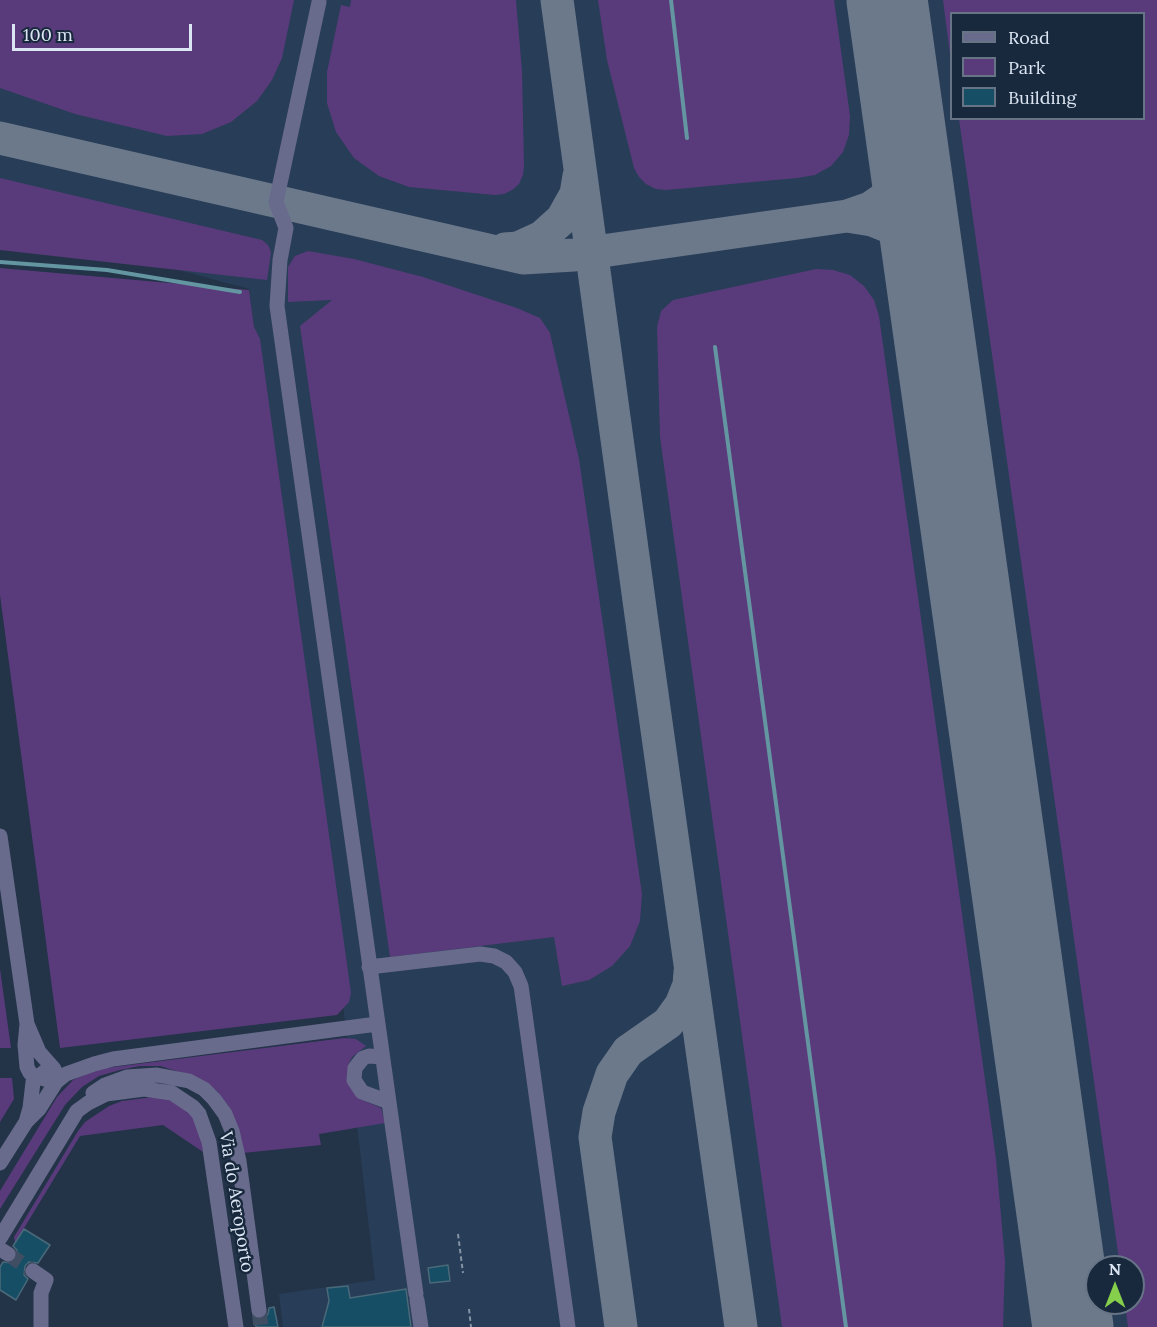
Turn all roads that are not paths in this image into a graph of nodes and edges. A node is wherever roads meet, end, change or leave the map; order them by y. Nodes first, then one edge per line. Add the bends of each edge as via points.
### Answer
1 (319, 2) dead end
2 (0, 836) edge
3 (369, 967) junction
4 (27, 1024) junction
5 (378, 1024) junction
6 (382, 1057) junction
7 (55, 1076) junction
8 (37, 1077) junction
9 (389, 1102) junction
10 (77, 1111) junction
11 (26, 1122) junction
12 (0, 1163) edge
13 (0, 1238) edge
14 (33, 1271) tunnel mouth
15 (258, 1310) tunnel mouth
16 (41, 1327) edge
17 (236, 1327) edge
18 (421, 1327) edge
19 (568, 1327) edge

1 - 3 street via 276,202 286,228 277,306
2 - 4 street
3 - 5 street
3 - 19 street via 480,954 506,962 515,972 521,986
4 - 7 street
4 - 8 street via 27,1067
5 - 6 street
5 - 7 street via 113,1059
6 - 9 street
6 - 9 street via 369,1056 358,1062 354,1080 362,1092
7 - 8 street
7 - 11 street via 39,1109
8 - 11 street
9 - 18 street
10 - 13 street, Via do Aeroporto
10 - 15 street via 105,1085 142,1075 189,1081 214,1099 232,1131 239,1161
10 - 17 street, Via do Aeroporto via 106,1094 144,1089 172,1093 199,1114 209,1142
11 - 12 street
14 - 16 street via 46,1280 41,1293

